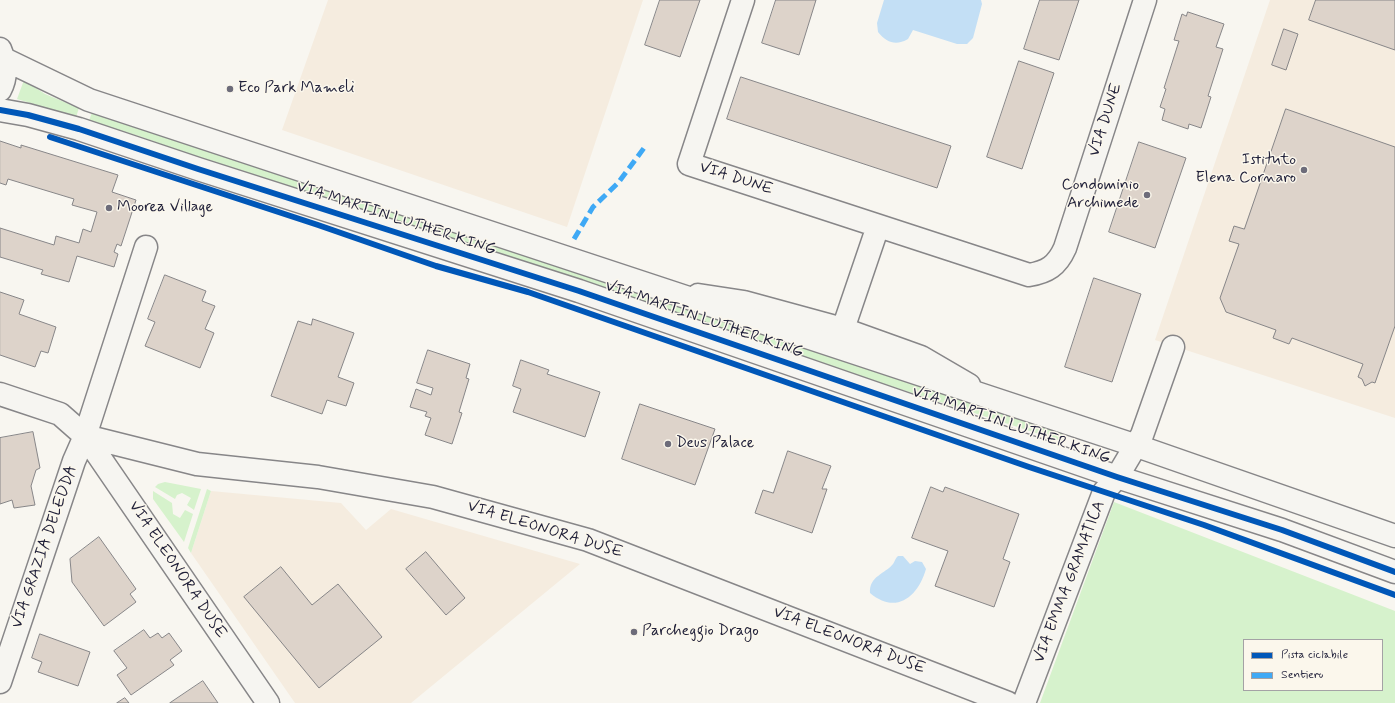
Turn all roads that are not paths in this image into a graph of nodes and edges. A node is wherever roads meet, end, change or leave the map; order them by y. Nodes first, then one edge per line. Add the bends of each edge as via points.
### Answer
1 (743, 0) edge
2 (1145, 0) edge
3 (2, 54) edge
4 (0, 90) edge
5 (0, 110) edge
6 (878, 226) junction
7 (146, 247) dead end
8 (671, 291) junction
9 (843, 329) junction
10 (1173, 347) dead end
11 (0, 394) edge
12 (988, 397) junction
13 (85, 436) junction
14 (1137, 446) junction
15 (1117, 477) junction
16 (1395, 536) edge
17 (1395, 572) edge
18 (0, 682) edge
19 (268, 703) edge
20 (1008, 703) edge
21 (1024, 703) edge

1 - 6 street, VIA DUNE via 689,164
2 - 6 street, VIA DUNE via 1065,248 1060,259 1051,268 1029,275 1015,272
3 - 4 street via 5,72
3 - 8 street, VIA MARTIN LUTHER KING via 88,100
5 - 15 street, VIA MARTIN LUTHER KING via 79,129 572,288
6 - 9 street
7 - 13 street, VIA GRAZIA DELEDDA
8 - 9 street via 744,302
8 - 12 street, VIA MARTIN LUTHER KING
9 - 12 street via 921,357
10 - 14 street, VIA EMMA GRAMATICA via 1146,428
11 - 13 street, VIA ELEONORA DUSE via 60,414
12 - 14 street, VIA MARTIN LUTHER KING
13 - 18 street, VIA GRAZIA DELEDDA via 74,461
13 - 19 street, VIA ELEONORA DUSE
13 - 20 street, VIA ELEONORA DUSE via 196,464 318,477 432,497 588,540
14 - 15 street, VIA EMMA GRAMATICA
14 - 16 street, VIA MARTIN LUTHER KING
15 - 17 street, VIA MARTIN LUTHER KING via 1282,530
15 - 21 street, VIA EMMA GRAMATICA via 1104,492

